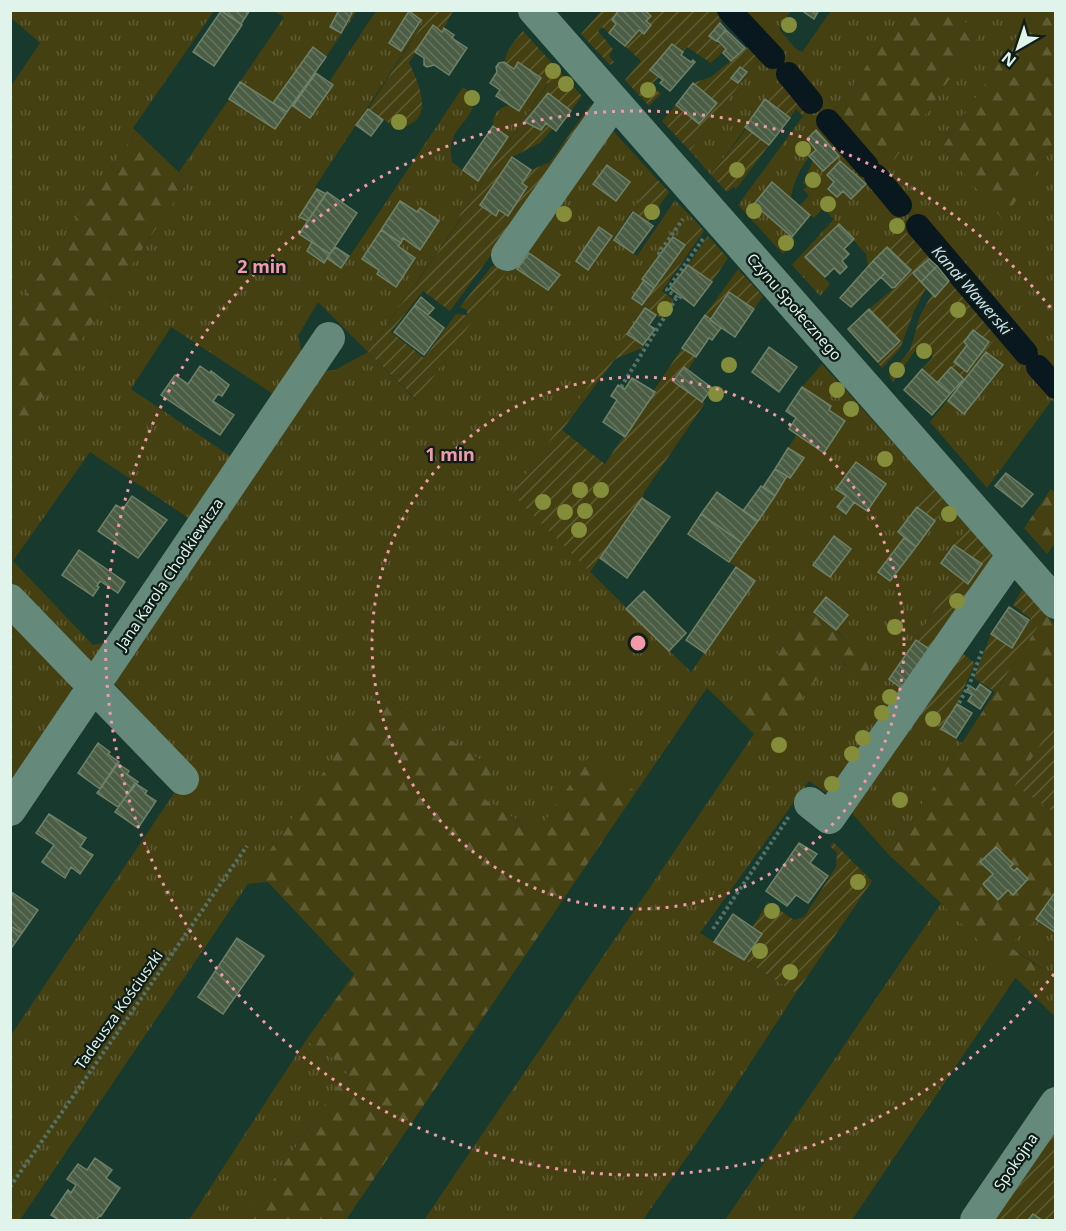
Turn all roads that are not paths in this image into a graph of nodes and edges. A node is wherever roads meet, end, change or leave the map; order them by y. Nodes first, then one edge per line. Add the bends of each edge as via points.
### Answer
1 (534, 10) edge
2 (614, 102) junction
3 (507, 255) dead end
4 (329, 338) dead end
5 (1012, 556) junction
6 (10, 600) edge
7 (1056, 603) edge
8 (95, 686) junction
9 (183, 779) dead end
10 (810, 803) road end
11 (10, 810) edge
12 (1056, 1103) edge
13 (976, 1221) edge

1 - 2 street, Czynu Społecznego
2 - 3 street
2 - 5 street, Czynu Społecznego
4 - 8 street, Jana Karola Chodkiewicza
5 - 7 street, Czynu Społecznego
5 - 10 street via 829,818
6 - 8 street
8 - 9 street
8 - 11 street, Jana Karola Chodkiewicza
12 - 13 street, Spokojna

